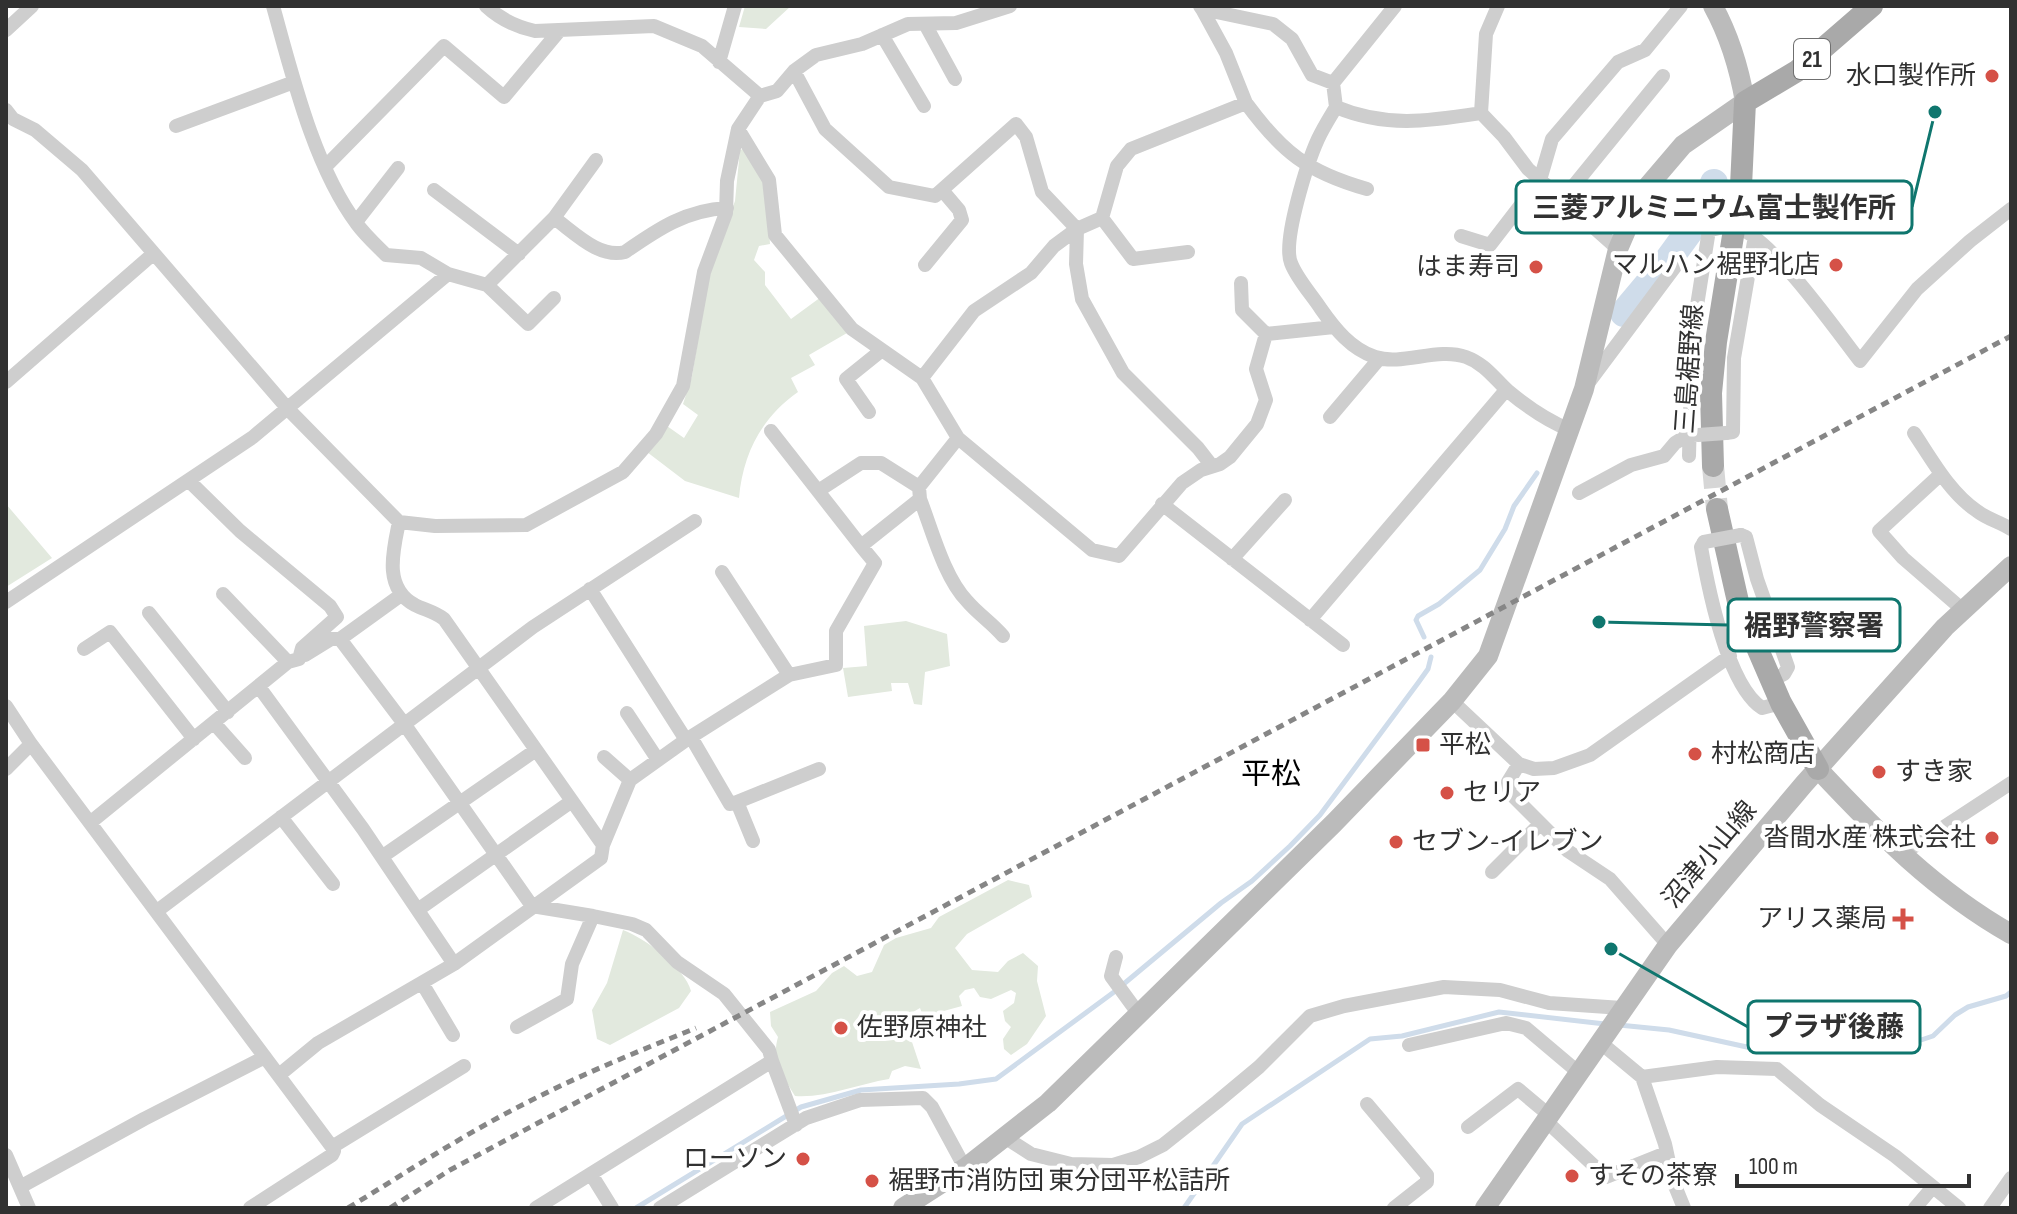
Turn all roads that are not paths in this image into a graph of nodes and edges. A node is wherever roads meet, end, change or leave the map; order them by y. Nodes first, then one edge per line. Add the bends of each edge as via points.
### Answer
1 (32, 6) edge
2 (273, 6) edge
3 (486, 6) edge
4 (735, 6) edge
5 (1010, 6) edge
6 (1395, 6) edge
7 (1498, 6) edge
8 (1681, 6) edge
9 (1713, 6) edge
10 (1872, 6) edge
11 (1201, 8) edge
12 (925, 24) junction
13 (6, 30) edge
14 (560, 30) junction
15 (882, 35) junction
16 (719, 62) junction
17 (794, 71) junction
18 (1663, 76) dead end
19 (955, 79) dead end
20 (294, 82) junction
21 (1333, 83) junction
22 (760, 96) junction
23 (1745, 102) junction
24 (1246, 103) junction
25 (924, 106) dead end
26 (1336, 107) junction
27 (6, 110) edge
28 (1481, 113) junction
29 (176, 126) dead end
30 (738, 129) junction
31 (596, 160) dead end
32 (1308, 166) junction
33 (325, 167) junction
34 (398, 168) dead end
35 (1540, 180) junction
36 (1367, 189) dead end
37 (434, 190) dead end
38 (942, 190) junction
39 (1562, 200) junction
40 (727, 208) junction
41 (2011, 209) edge
42 (554, 218) junction
43 (1102, 218) junction
44 (356, 222) junction
45 (1734, 227) junction
46 (1077, 229) junction
47 (1461, 236) dead end
48 (1755, 236) junction
49 (1618, 249) junction
50 (1188, 252) dead end
51 (153, 254) junction
52 (519, 254) junction
53 (1677, 264) dead end
54 (925, 265) dead end
55 (448, 274) junction
56 (1241, 283) dead end
57 (487, 285) junction
58 (554, 298) dead end
59 (1334, 327) junction
60 (1266, 334) junction
61 (882, 350) junction
62 (1379, 359) junction
63 (922, 378) junction
64 (6, 382) edge
65 (1584, 389) junction
66 (1506, 390) junction
67 (288, 409) junction
68 (869, 412) dead end
69 (1330, 417) dead end
70 (1570, 430) junction
71 (771, 431) dead end
72 (1914, 433) dead end
73 (1693, 435) junction
74 (958, 438) junction
75 (1689, 456) dead end
76 (1212, 466) junction
77 (1713, 466) tunnel mouth
78 (1941, 474) junction
79 (189, 481) junction
80 (818, 491) junction
81 (920, 493) junction
82 (1579, 493) dead end
83 (1285, 500) dead end
84 (1162, 504) junction
85 (1717, 509) tunnel mouth
86 (695, 521) dead end
87 (399, 522) junction
88 (2011, 529) edge
89 (861, 546) junction
90 (1232, 559) junction
91 (2011, 566) edge
92 (722, 572) dead end
93 (590, 589) junction
94 (223, 594) dead end
95 (401, 595) junction
96 (6, 602) edge
97 (1963, 610) junction
98 (149, 613) dead end
99 (1310, 620) junction
100 (1003, 636) dead end
101 (340, 639) junction
102 (1343, 645) dead end
103 (84, 649) dead end
104 (1730, 656) junction
105 (293, 661) junction
106 (479, 666) junction
107 (789, 675) junction
108 (1770, 681) junction
109 (259, 687) junction
110 (1452, 701) junction
111 (1781, 703) junction
112 (6, 706) edge
113 (228, 712) junction
114 (627, 713) dead end
115 (214, 723) junction
116 (405, 725) junction
117 (689, 738) junction
118 (194, 739) junction
119 (31, 744) junction
120 (536, 750) junction
121 (604, 757) dead end
122 (245, 758) dead end
123 (658, 760) junction
124 (1519, 764) junction
125 (6, 769) edge
126 (819, 769) dead end
127 (1818, 769) junction
128 (328, 780) junction
129 (630, 780) junction
130 (2011, 783) edge
131 (572, 801) junction
132 (737, 802) junction
133 (459, 803) junction
134 (281, 817) junction
135 (91, 822) junction
136 (1540, 824) junction
137 (753, 841) dead end
138 (603, 845) junction
139 (496, 855) junction
140 (1901, 855) junction
141 (383, 856) junction
142 (1492, 872) dead end
143 (333, 884) dead end
144 (532, 906) junction
145 (419, 909) junction
146 (157, 911) junction
147 (593, 916) junction
148 (2011, 934) edge
149 (1668, 945) junction
150 (1116, 957) dead end
151 (454, 964) junction
152 (422, 983) junction
153 (1620, 1010) junction
154 (1138, 1013) junction
155 (517, 1027) dead end
156 (453, 1035) dead end
157 (1602, 1041) junction
158 (1409, 1045) dead end
159 (265, 1057) junction
160 (772, 1061) junction
161 (464, 1066) dead end
162 (1578, 1072) junction
163 (279, 1075) junction
164 (1642, 1077) junction
165 (1367, 1104) dead end
166 (792, 1116) junction
167 (1547, 1118) junction
168 (1468, 1127) dead end
169 (1006, 1138) junction
170 (332, 1147) junction
171 (1666, 1153) junction
172 (6, 1155) edge
173 (965, 1168) junction
174 (591, 1174) junction
175 (2011, 1178) edge
176 (20, 1187) junction
177 (1932, 1188) junction
178 (29, 1208) edge
179 (250, 1208) edge
180 (536, 1208) edge
181 (612, 1208) edge
182 (660, 1208) edge
183 (903, 1208) edge
184 (1394, 1208) edge
185 (1485, 1208) edge
186 (1684, 1208) edge
187 (1915, 1208) edge
188 (1959, 1208) edge
189 (1990, 1208) edge

1 - 13 street
2 - 20 street
3 - 14 street via 522,28
4 - 16 street
5 - 12 street via 956,23
6 - 21 street
7 - 28 street via 1486,34
8 - 35 street via 1645,50 1618,62 1552,139
9 - 23 street via 1739,68
10 - 23 main road, 21 via 1797,71
11 - 21 street via 1273,24 1292,39 1312,75
11 - 24 street
12 - 15 street via 908,24
12 - 19 street
14 - 16 street via 654,26 702,46
14 - 33 street via 504,97 444,46
15 - 17 street via 816,55
15 - 25 street
16 - 22 street
17 - 22 street via 777,91
17 - 38 street via 825,129 889,187 935,196
18 - 39 street
20 - 29 street
20 - 33 street
21 - 26 street
22 - 30 street
23 - 45 main road, 三島裾野線 via 1745,155
23 - 49 street via 1702,130 1667,162 1648,186
24 - 32 street via 1271,137
24 - 43 street via 1131,149 1117,166
26 - 28 street via 1362,118 1415,123
26 - 32 street
27 - 51 street via 82,170
28 - 35 street
30 - 40 street
30 - 61 street via 769,180 775,235 852,329
31 - 42 street
32 - 36 street
32 - 59 street via 1289,246 1290,263
33 - 44 street
34 - 44 street
35 - 39 street
35 - 47 street via 1490,245
37 - 52 street
38 - 46 street via 1016,124 1026,137 1042,192
38 - 54 street via 962,220
39 - 49 street
40 - 42 street via 673,220 616,254 598,250
40 - 87 street via 704,272 683,386 656,434 623,472 526,525
41 - 48 street via 1917,289 1860,361
42 - 52 street
43 - 46 street
43 - 50 street via 1133,259
44 - 55 street via 386,255 421,258
45 - 48 street
45 - 73 street via 1704,234 1692,337
45 - 77 main road, 三島裾野線 via 1711,393
46 - 63 street via 1031,273 974,311
46 - 76 street via 1082,299 1123,373
48 - 73 street, bridge via 1734,358 1733,432
49 - 65 street
51 - 64 street
51 - 67 street
52 - 57 street
53 - 65 street
55 - 57 street
55 - 67 street
56 - 60 street via 1242,310
57 - 58 street via 528,324
59 - 60 street
59 - 62 street
60 - 76 street via 1256,369 1266,400 1257,424 1230,457
61 - 63 street
61 - 68 street via 846,379
62 - 66 street via 1463,356 1493,374
62 - 69 street
63 - 74 street
65 - 70 street
66 - 70 street
66 - 99 street
67 - 79 street
67 - 87 street
70 - 110 street via 1488,656
71 - 80 street
72 - 78 street
73 - 75 street
73 - 82 street via 1675,443 1664,456 1631,465
74 - 81 street
74 - 84 street via 1092,550 1119,556
76 - 84 street via 1182,483
78 - 88 street via 1978,512
78 - 97 street via 1879,531
79 - 96 street
79 - 105 street via 337,617
80 - 81 street via 861,463 881,463
80 - 89 street
81 - 89 street
81 - 100 street via 957,588
83 - 90 street
84 - 90 street
85 - 108 main road via 1739,606
86 - 93 street
87 - 95 street via 391,562
89 - 107 street via 875,563 836,631 836,665
90 - 99 street
91 - 97 street, 沼津小山線
92 - 107 street
93 - 106 street
93 - 117 street
94 - 105 street
95 - 101 street
95 - 106 street via 444,619
97 - 127 street, 沼津小山線
98 - 113 street
99 - 102 street
101 - 105 street
101 - 116 street
103 - 118 street via 110,632
104 - 108 street, bridge via 1701,547 1741,535 1746,537 1788,667
104 - 111 street via 1748,697 1762,708
104 - 124 street via 1578,762 1534,769
105 - 109 street
106 - 116 street
106 - 120 street
107 - 117 street
108 - 111 main road
109 - 113 street
109 - 128 street
110 - 124 street
110 - 154 street
111 - 127 main road
112 - 119 street
113 - 115 street
114 - 123 street
115 - 118 street
115 - 122 street
116 - 128 street
116 - 133 street
117 - 123 street
117 - 132 street via 730,804
118 - 135 street
119 - 125 street
119 - 135 street
120 - 131 street
120 - 133 street
121 - 129 street
123 - 129 street
124 - 136 street via 1508,782 1510,793
126 - 132 street
127 - 140 street
127 - 149 street, 沼津小山線
128 - 134 street
128 - 141 street
129 - 138 street
130 - 140 street
131 - 138 street
131 - 139 street
132 - 137 street
133 - 139 street
133 - 141 street
134 - 143 street
134 - 146 street
135 - 146 street
136 - 142 street
136 - 149 street via 1610,879
138 - 144 street via 601,858
139 - 144 street
139 - 145 street
140 - 148 street via 1972,912
141 - 145 street
144 - 147 street
144 - 151 street
145 - 151 street
146 - 159 street
147 - 155 street via 572,964 567,999
147 - 160 street via 646,930 677,962 724,994
149 - 153 street, 沼津小山線
150 - 154 street via 1110,971
151 - 152 street
152 - 156 street
152 - 163 street via 318,1043
153 - 157 street, 沼津小山線
153 - 169 street via 1549,1003 1500,990 1444,987 1344,1006 1310,1016 1217,1102 1163,1145 1139,1157 1113,1165 1071,1164 1031,1154
154 - 169 street
157 - 162 street, 沼津小山線
157 - 164 street
158 - 162 street via 1506,1023 1526,1028
159 - 163 street
159 - 176 street
160 - 166 street
160 - 174 street
161 - 170 street
162 - 167 street, 沼津小山線
163 - 170 street
164 - 171 street
164 - 177 street via 1717,1067 1777,1069
165 - 184 street via 1427,1175 1427,1182
166 - 173 street via 806,1118 860,1100 923,1098
166 - 182 street
167 - 168 street via 1518,1089
167 - 171 street via 1606,1177
167 - 185 street, 沼津小山線
169 - 173 street
170 - 179 street via 332,1155
171 - 186 street
172 - 176 street
173 - 183 street
174 - 180 street
174 - 181 street
175 - 189 street
176 - 178 street
177 - 187 street
177 - 188 street

